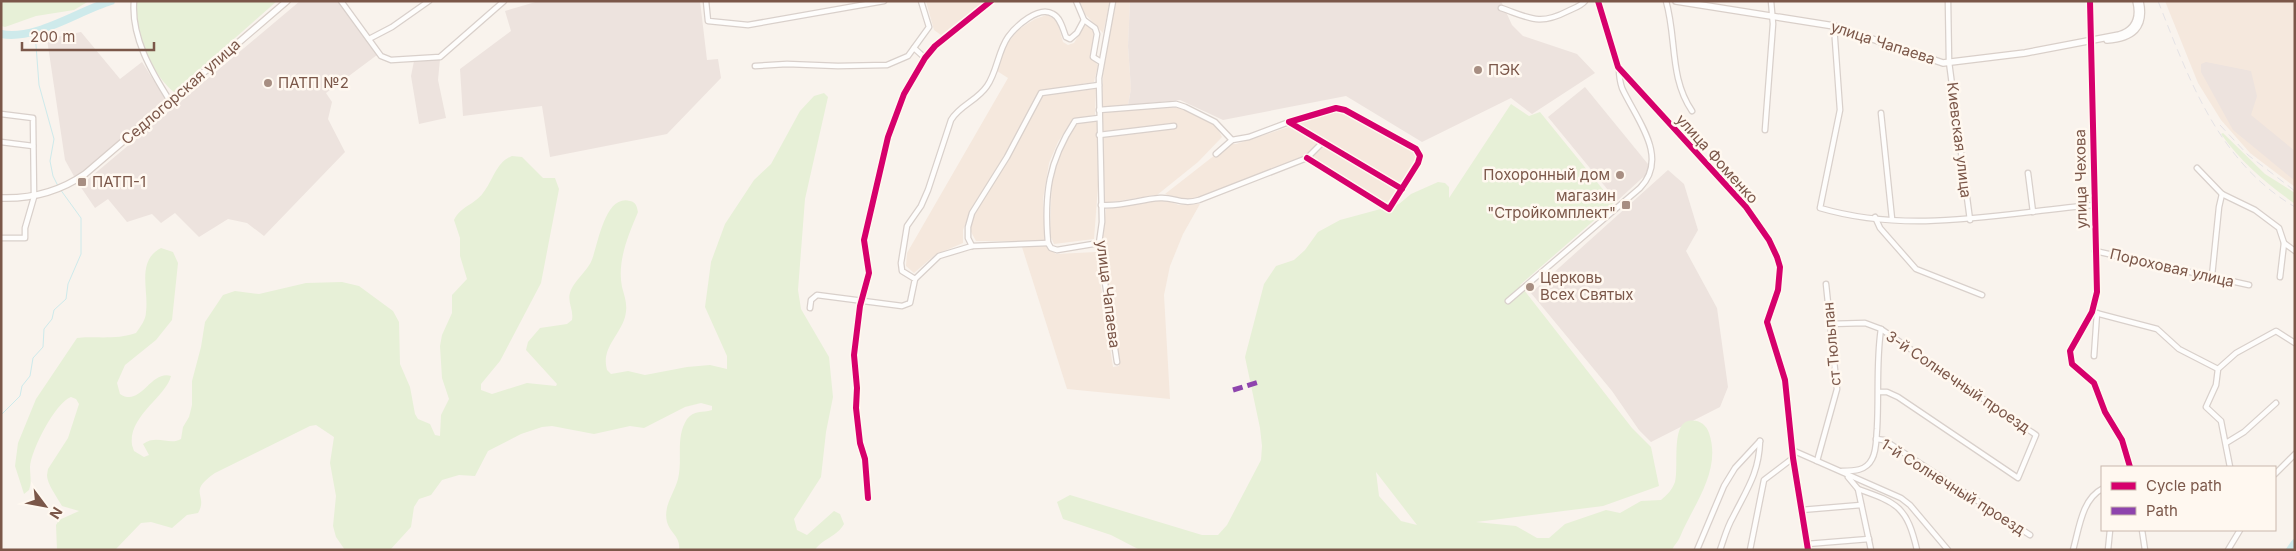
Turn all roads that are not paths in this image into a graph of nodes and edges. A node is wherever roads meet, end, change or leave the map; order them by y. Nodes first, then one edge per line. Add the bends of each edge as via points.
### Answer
1 (134, 1) edge
2 (286, 1) edge
3 (341, 1) edge
4 (429, 1) edge
5 (504, 1) edge
6 (706, 1) edge
7 (884, 1) edge
8 (921, 1) edge
9 (991, 1) edge
10 (1076, 1) edge
11 (1114, 1) edge
12 (1585, 1) edge
13 (1598, 1) edge
14 (1666, 1) edge
15 (1676, 1) edge
16 (1771, 1) edge
17 (1948, 1) edge
18 (2090, 1) edge
19 (2136, 1) edge
20 (2140, 1) edge
21 (1502, 8) dead end
22 (1772, 16) junction
23 (1084, 20) junction
24 (1834, 26) junction
25 (369, 39) junction
26 (2090, 41) junction
27 (914, 48) junction
28 (925, 58) junction
29 (1101, 62) junction
30 (1949, 62) junction
31 (755, 66) dead end
32 (1618, 67) junction
33 (1099, 85) junction
34 (170, 101) junction
35 (1099, 110) junction
36 (1692, 111) dead end
37 (1882, 113) dead end
38 (1, 114) edge
39 (1099, 118) junction
40 (1289, 122) junction
41 (1174, 126) dead end
42 (1765, 130) dead end
43 (1099, 135) junction
44 (1232, 140) junction
45 (1, 142) edge
46 (1323, 142) junction
47 (32, 146) junction
48 (1216, 154) dead end
49 (1307, 158) junction
50 (2197, 168) dead end
51 (2028, 173) dead end
52 (1402, 189) junction
53 (2222, 194) junction
54 (34, 197) junction
55 (1, 198) edge
56 (1101, 205) junction
57 (2094, 205) junction
58 (2033, 212) junction
59 (1875, 217) junction
60 (1892, 219) junction
61 (1970, 220) junction
62 (1, 238) edge
63 (1048, 243) junction
64 (1099, 243) junction
65 (2284, 243) junction
66 (972, 246) junction
67 (2095, 251) junction
68 (2295, 251) edge
69 (2212, 276) junction
70 (2280, 277) dead end
71 (915, 279) junction
72 (1826, 284) dead end
73 (2249, 285) dead end
74 (1982, 295) dead end
75 (863, 301) junction
76 (1508, 301) dead end
77 (810, 308) dead end
78 (2095, 313) junction
79 (1829, 324) junction
80 (1880, 329) junction
81 (2295, 343) edge
82 (2094, 356) dead end
83 (1117, 362) dead end
84 (2218, 369) junction
85 (1880, 392) junction
86 (2276, 403) dead end
87 (1876, 438) junction
88 (2226, 443) junction
89 (1792, 450) junction
90 (2295, 454) edge
91 (1793, 458) junction
92 (1817, 461) junction
93 (2130, 466) edge
94 (2230, 466) edge
95 (1841, 471) junction
96 (2276, 473) edge
97 (1858, 489) junction
98 (2101, 489) edge
99 (868, 498) dead end
100 (1861, 505) junction
101 (1801, 510) junction
102 (2110, 531) edge
103 (2142, 531) edge
104 (2239, 531) edge
105 (2030, 536) dead end
106 (1869, 538) junction
107 (1807, 544) junction
108 (1697, 550) edge
109 (1720, 550) edge
110 (1750, 550) edge
111 (1808, 550) edge
112 (1871, 550) edge
113 (1917, 550) edge
114 (1948, 550) edge
115 (2073, 550) edge
116 (2108, 550) edge
117 (2145, 550) edge
118 (2228, 550) edge

1 - 34 street via 133,22 139,42
2 - 34 main road, Седлогорская улица
3 - 25 street
4 - 25 street
5 - 25 street via 440,57 391,60 381,56
6 - 7 street via 708,21 748,25
8 - 27 street via 929,27
9 - 28 street via 935,46
10 - 23 street
11 - 29 street, улица Чапаева
12 - 21 street via 1546,21
13 - 32 street, улица Фоменко
14 - 36 street via 1680,88
15 - 22 main road, улица Чапаева
16 - 22 street
17 - 30 street, Киевская улица
18 - 26 street, улица Чехова
19 - 26 main road, улица Чапаева via 2137,19 2130,29 2119,35
20 - 26 main road, улица Чапаева via 2142,16 2133,33 2122,38
22 - 24 main road, улица Чапаева
22 - 42 street
23 - 29 street via 1095,28 1093,57
23 - 71 street via 1070,39 1059,20 1048,12 1039,13 1022,23 1006,41 988,84 979,96 957,110 921,206 908,226 900,264 902,271
24 - 30 main road, улица Чапаева via 1931,61
24 - 59 street via 1840,116 1820,208
26 - 30 main road, улица Чапаева
26 - 57 street, улица Чехова
27 - 28 street
27 - 31 street via 908,56 887,65
28 - 75 street via 904,94 888,137 864,240 869,273
29 - 33 street, улица Чапаева
30 - 61 street, Киевская улица
32 - 76 street via 1621,85 1648,143 1653,166 1651,173 1640,188
32 - 89 street, улица Фоменко via 1746,206 1769,240 1780,267 1778,290 1767,322 1785,380
33 - 35 street, улица Чапаева
33 - 66 street via 1041,93 972,213 968,227
34 - 54 main road, Седлогорская улица via 75,181
35 - 39 street, улица Чапаева
35 - 44 street via 1176,104 1215,122
37 - 60 street
38 - 47 street via 34,118
39 - 43 street, улица Чапаева
39 - 63 street via 1075,122 1053,161 1047,186
40 - 44 street
40 - 46 street
40 - 52 street via 1336,108 1416,149 1420,156 1418,163
41 - 43 street
43 - 56 street, улица Чапаева
44 - 48 street
45 - 47 street
46 - 49 street
46 - 52 street
47 - 54 street
49 - 52 street via 1389,209
49 - 56 street via 1192,202 1162,198
50 - 53 street
51 - 58 street
53 - 65 street via 2266,217 2279,228
53 - 69 street
54 - 55 main road, Седлогорская улица
54 - 62 street via 25,238
56 - 64 street, улица Чапаева
57 - 58 street
57 - 67 street, улица Чехова
58 - 61 street
59 - 60 street
59 - 74 street via 1880,228 1916,269
60 - 61 street via 1929,222
63 - 64 street via 1057,250
63 - 66 street
64 - 83 street, улица Чапаева
65 - 68 street
65 - 70 street
66 - 71 street via 939,256
67 - 69 street, Пороховая улица
67 - 78 street, улица Чехова
69 - 73 street, Пороховая улица
71 - 75 street via 907,306
72 - 79 street, ст Тюльпан
75 - 77 street via 816,295
75 - 99 street via 854,355 858,388 856,408
78 - 82 street, улица Чехова
78 - 84 street via 2158,328 2179,349
78 - 93 street, улица Чехова via 2070,351 2072,364 2094,383 2105,412 2122,440
79 - 80 street via 1865,323
79 - 92 street, ст Тюльпан via 1836,394
80 - 85 street
80 - 85 street, 3-й Солнечный проезд via 2036,435 2018,478 1898,397
81 - 84 street via 2276,331 2236,353
84 - 88 street via 2216,385 2206,407 2221,421
85 - 87 street
86 - 88 street via 2244,432
87 - 95 street via 1872,459 1864,468
87 - 105 street, 1-й Солнечный проезд via 1884,440
88 - 94 street
89 - 91 street, улица Фоменко
89 - 92 street
90 - 96 street
91 - 101 street, улица Фоменко
91 - 110 street via 1764,480
92 - 95 street
95 - 97 street
95 - 114 street via 1901,498
97 - 100 street
97 - 113 street via 1896,505 1912,527
98 - 115 street via 2088,502
100 - 101 street
100 - 106 street
101 - 107 street, улица Фоменко
102 - 116 street
103 - 117 street
104 - 118 street
106 - 107 street
106 - 112 street
107 - 111 street, улица Фоменко
108 - 109 street via 1724,486 1735,468 1760,441 1760,458 1754,479 1732,519

